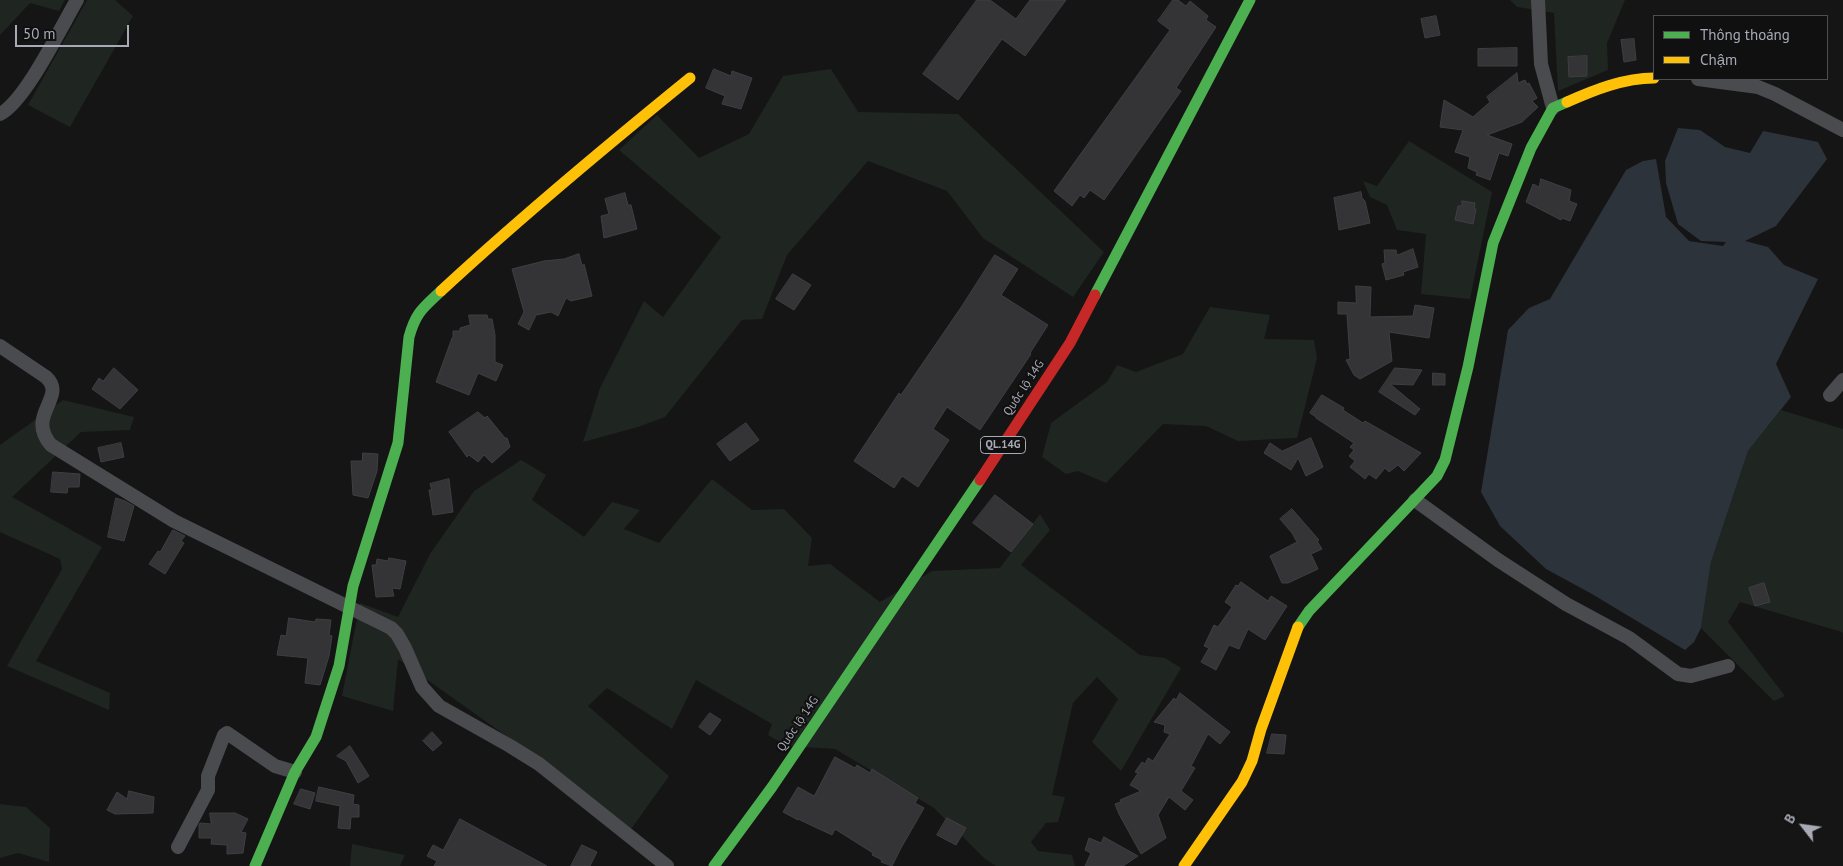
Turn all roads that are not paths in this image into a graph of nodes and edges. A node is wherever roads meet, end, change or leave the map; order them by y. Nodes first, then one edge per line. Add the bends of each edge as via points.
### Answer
1 (77, 0) edge
2 (1250, 0) edge
3 (1538, 0) edge
4 (690, 78) dead end
5 (1653, 78) edge
6 (1706, 80) edge
7 (1553, 108) junction
8 (0, 114) edge
9 (1843, 130) edge
10 (0, 346) edge
11 (1843, 380) edge
12 (1830, 395) dead end
13 (1415, 500) junction
14 (349, 607) junction
15 (1728, 666) dead end
16 (295, 772) junction
17 (178, 847) dead end
18 (255, 866) edge
19 (667, 866) edge
20 (714, 866) edge
21 (1184, 866) edge

1 - 8 street via 26,88 9,110
2 - 20 street, Quốc lộ 14G / QL.14G via 1070,343 772,787
3 - 7 street via 1541,64
4 - 14 street via 602,149 420,310 409,337 398,443
5 - 7 street via 1639,78 1593,91
6 - 9 street via 1758,87
7 - 13 street via 1531,148 1493,243 1445,460 1437,476
10 - 14 street via 46,377 53,388 42,425 51,445 174,522
11 - 12 street
13 - 15 street via 1498,560 1566,604 1629,638 1678,674 1691,676
13 - 21 street via 1308,611 1298,626 1252,761 1242,782
14 - 16 street via 339,666 328,702 316,737
14 - 19 street via 397,634 422,687 439,706 539,764
16 - 17 street via 275,766 228,733 224,735 208,776 208,790
16 - 18 street

